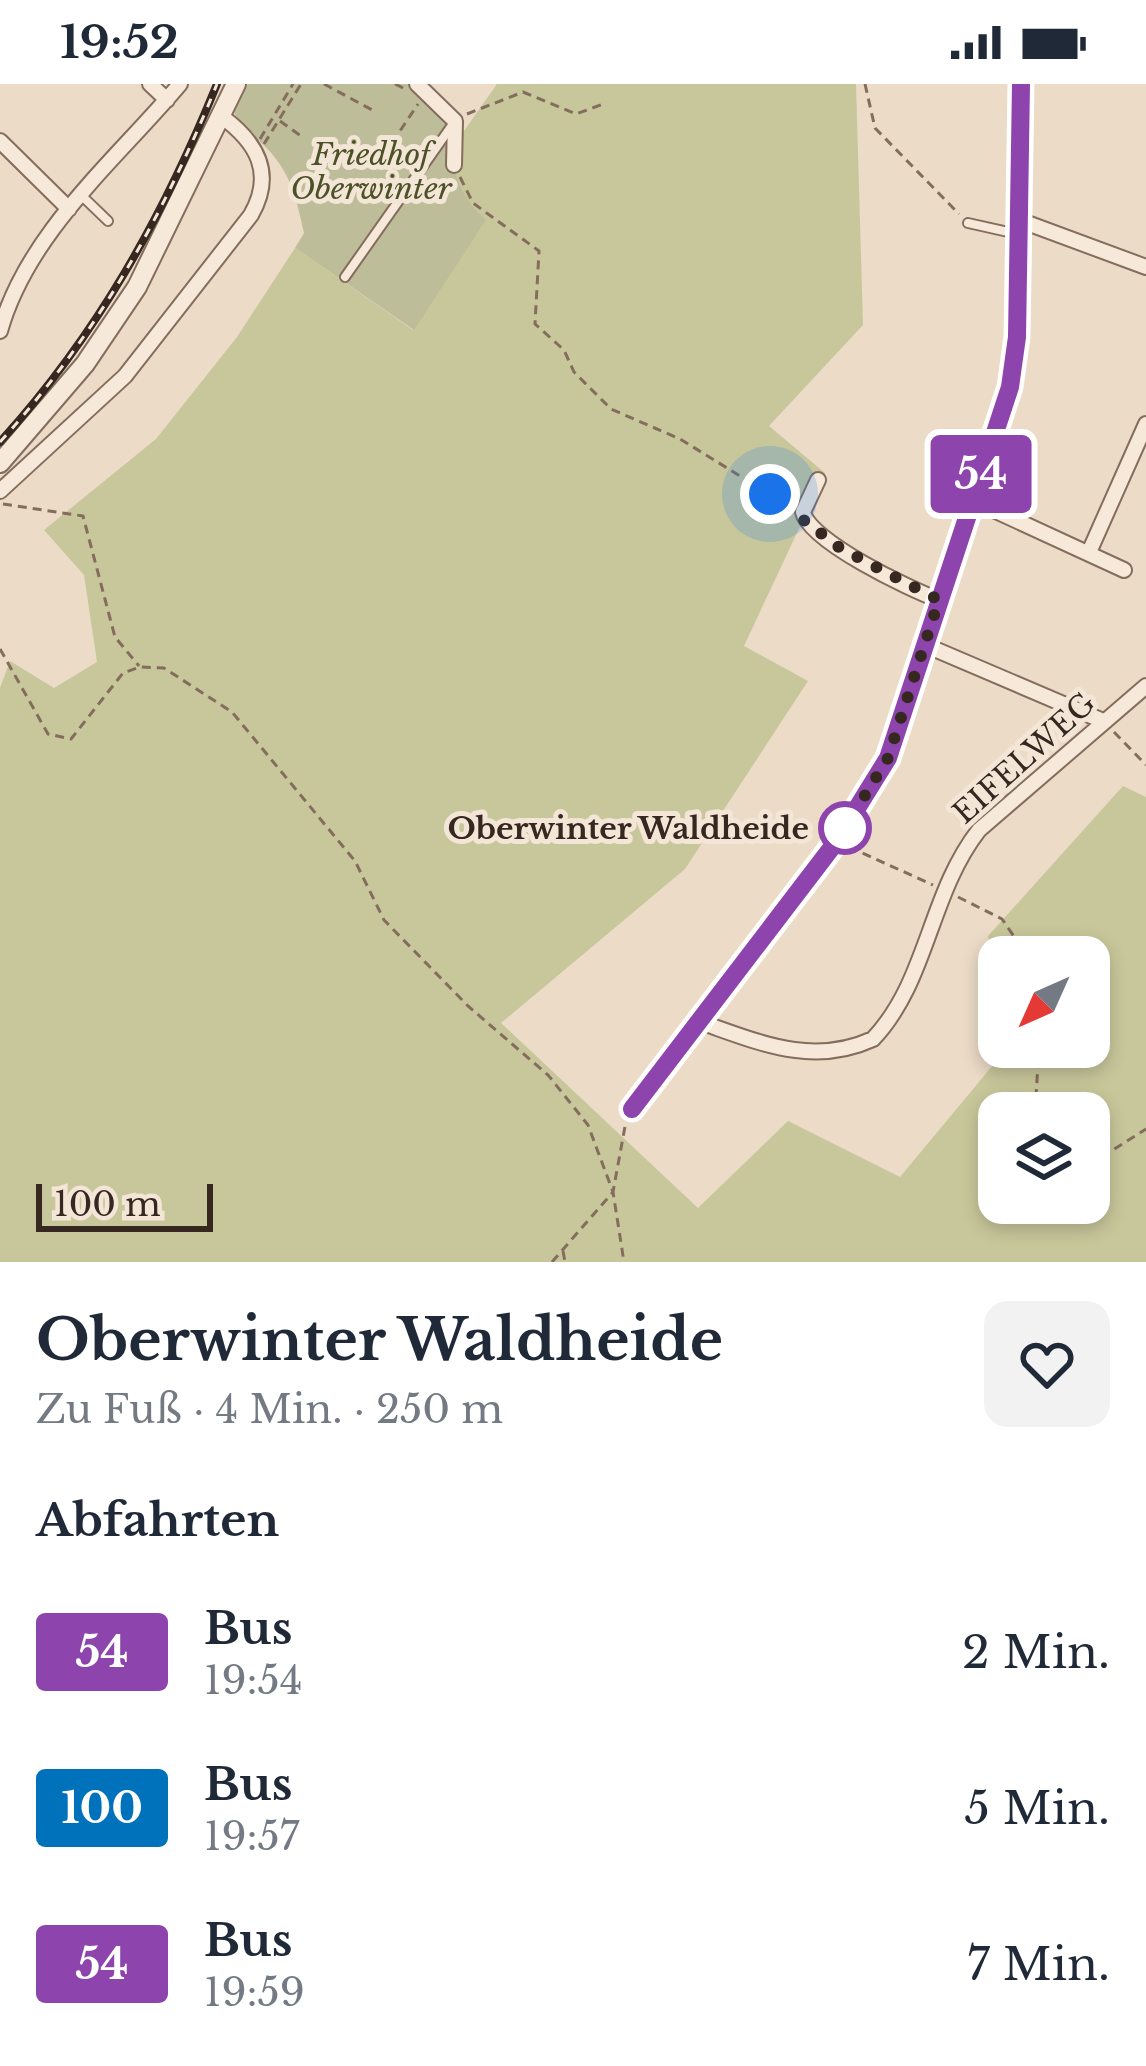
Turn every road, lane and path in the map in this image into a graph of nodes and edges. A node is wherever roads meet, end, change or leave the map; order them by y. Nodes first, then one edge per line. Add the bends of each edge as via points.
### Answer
1 (150, 84) edge
2 (180, 84) edge
3 (236, 84) edge
4 (293, 84) edge
5 (301, 84) edge
6 (324, 84) edge
7 (865, 84) edge
8 (1021, 84) edge
9 (420, 91) edge
10 (167, 100) junction
11 (605, 103) dead end
12 (374, 111) dead end
13 (220, 116) junction
14 (279, 120) junction
15 (455, 121) junction
16 (301, 136) dead end
17 (0, 141) edge
18 (392, 143) dead end
19 (454, 165) joint
20 (81, 195) junction
21 (70, 209) junction
22 (108, 221) dead end
23 (968, 223) joint
24 (1019, 228) junction
25 (1146, 267) edge
26 (345, 277) dead end
27 (0, 331) edge
28 (1146, 424) edge
29 (0, 464) edge
30 (818, 480) dead end
31 (0, 491) edge
32 (972, 500) junction
33 (0, 504) edge
34 (803, 514) junction
35 (1090, 550) junction
36 (1124, 570) dead end
37 (939, 600) junction
38 (925, 646) junction
39 (0, 649) edge
40 (140, 667) junction
41 (1146, 686) edge
42 (1103, 721) junction
43 (1146, 765) edge
44 (836, 842) junction
45 (941, 889) junction
46 (1013, 936) edge
47 (700, 1022) junction
48 (632, 1109) joint
49 (1146, 1129) edge
50 (1110, 1152) edge
51 (613, 1192) junction
52 (563, 1249) junction
53 (552, 1262) edge
54 (565, 1262) edge
55 (624, 1262) edge

1 - 10 street
2 - 10 street
3 - 13 street
4 - 14 path via 262,142
5 - 14 path
6 - 12 path
7 - 23 path via 875,128
8 - 24 street
9 - 15 street
9 - 18 path
10 - 20 street
11 - 15 path via 576,115 523,92
13 - 29 street via 137,287 85,364
13 - 31 street via 250,140 263,169 261,199 125,376
14 - 16 path
15 - 19 street
15 - 26 lane
17 - 21 street
19 - 34 path via 473,203 539,251 535,323 610,409 680,440
20 - 21 street
20 - 22 lane
21 - 27 street via 19,281
23 - 24 lane
24 - 25 street
24 - 32 street via 1010,387
28 - 35 street
30 - 34 street
32 - 35 street
32 - 37 street
33 - 40 path via 82,517 116,637
34 - 37 street via 840,548
35 - 36 street
37 - 38 street
38 - 42 street
38 - 44 street via 888,758
39 - 40 path via 48,734 60,738 71,739 123,673
40 - 51 path via 164,668 232,712 356,861 384,920 548,1076 588,1125
41 - 42 street, EIFELWEG
42 - 43 path
42 - 45 street, EIFELWEG via 979,830
44 - 45 path
44 - 47 street
45 - 46 path via 1001,919
45 - 47 street, EIFELWEG via 914,975 873,1039 784,1052
47 - 48 street
48 - 51 path
49 - 50 path
51 - 52 path
51 - 55 path
52 - 53 path
52 - 54 path

